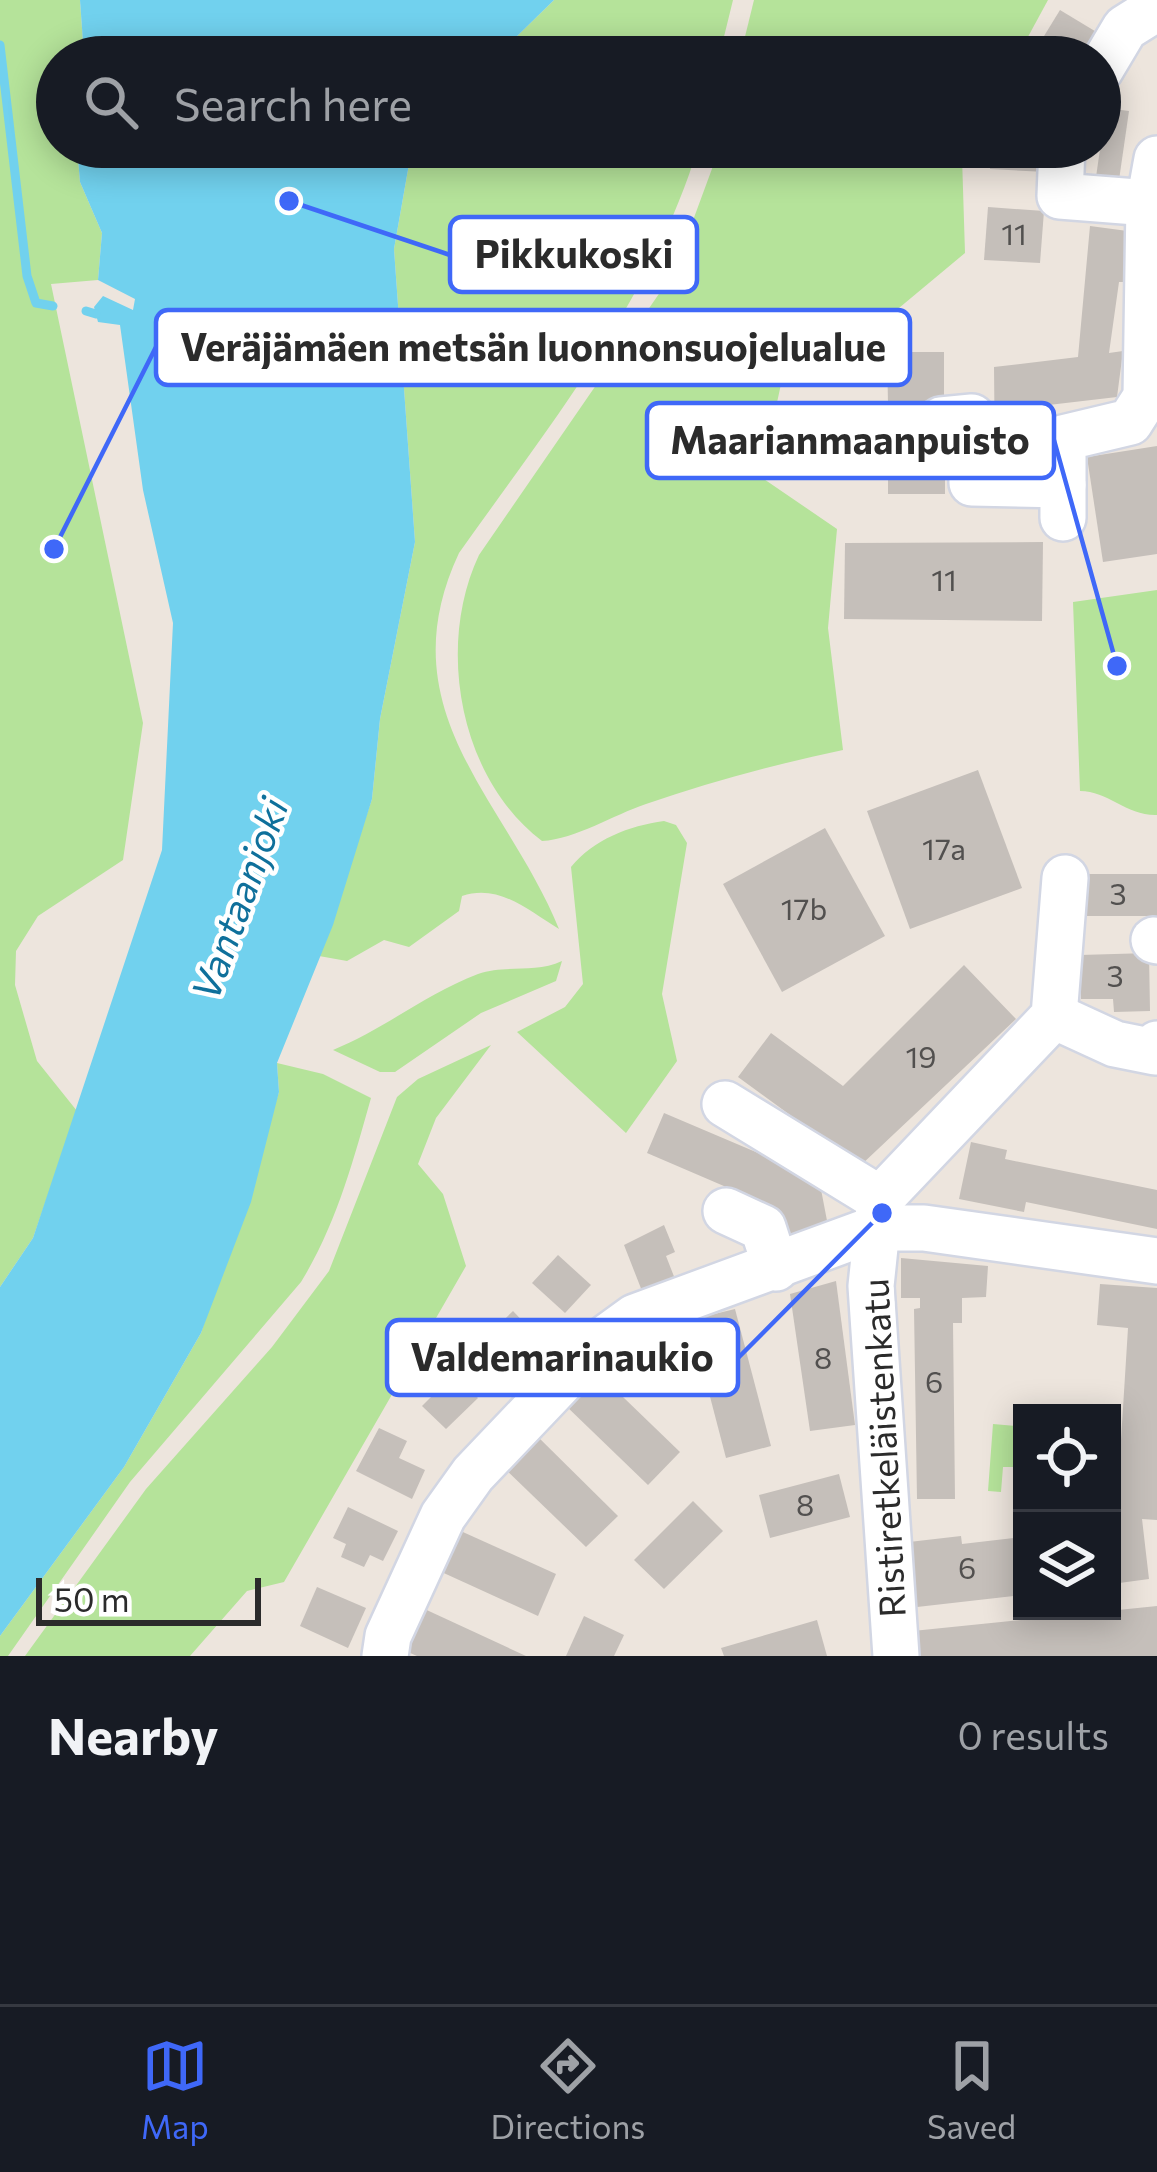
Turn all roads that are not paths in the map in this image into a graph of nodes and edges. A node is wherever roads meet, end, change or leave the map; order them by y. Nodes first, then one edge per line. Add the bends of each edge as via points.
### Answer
1 (1157, 8) edge
2 (1120, 36) edge
3 (1061, 168) edge
4 (1153, 181) edge
5 (1154, 344) edge
6 (940, 420) dead end
7 (1065, 878) dead end
8 (1054, 1016) junction
9 (1157, 1044) edge
10 (725, 1104) dead end
11 (726, 1211) dead end
12 (879, 1214) junction
13 (1157, 1261) edge
14 (776, 1268) junction
15 (384, 1655) edge
16 (896, 1656) edge

1 - 2 street
3 - 4 street via 1060,196
4 - 5 street
5 - 6 street via 1146,398 1130,422 1063,438 1063,501 972,483 972,417
7 - 8 street
8 - 9 street via 1115,1044 1155,1052
8 - 12 street
10 - 12 street
11 - 14 street via 763,1228
12 - 13 street via 924,1228
12 - 14 street
12 - 16 street, Ristiretkeläistenkatu via 871,1286
14 - 15 street via 635,1317 596,1346 443,1516

